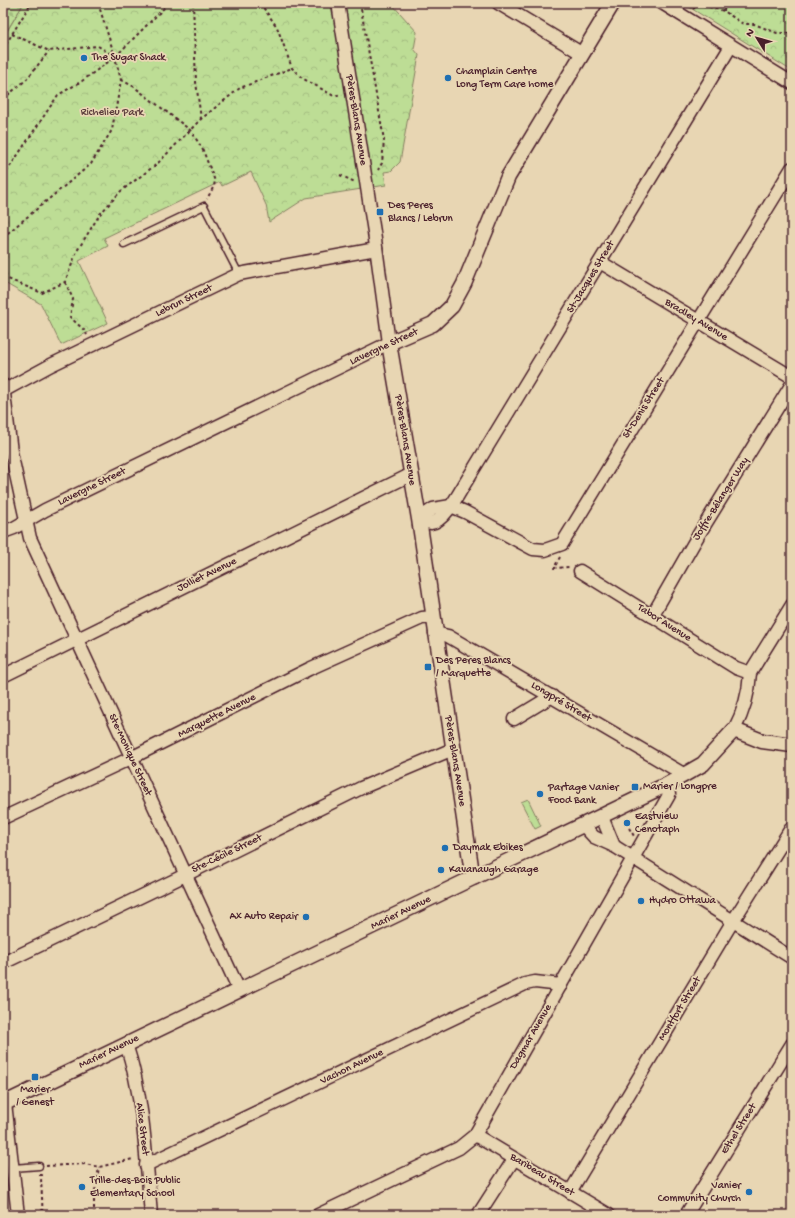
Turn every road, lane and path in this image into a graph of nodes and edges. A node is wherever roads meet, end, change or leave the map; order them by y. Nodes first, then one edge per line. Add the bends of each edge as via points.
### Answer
1 (31, 3) edge
2 (98, 3) edge
3 (169, 3) edge
4 (193, 3) edge
5 (260, 3) edge
6 (338, 3) edge
7 (360, 3) edge
8 (498, 3) edge
9 (613, 3) edge
10 (662, 3) edge
11 (700, 3) edge
12 (725, 3) edge
13 (724, 11) junction
14 (682, 15) junction
15 (792, 33) edge
16 (12, 34) junction
17 (731, 46) junction
18 (3, 48) edge
19 (49, 51) junction
20 (581, 54) junction
21 (115, 57) junction
22 (292, 68) junction
23 (121, 80) junction
24 (792, 83) edge
25 (352, 92) junction
26 (3, 99) edge
27 (201, 119) junction
28 (190, 130) junction
29 (792, 168) edge
30 (378, 170) dead end
31 (340, 175) dead end
32 (3, 177) edge
33 (366, 186) junction
34 (204, 206) junction
35 (3, 237) edge
36 (124, 244) dead end
37 (376, 249) junction
38 (600, 262) junction
39 (239, 274) junction
40 (3, 277) edge
41 (65, 282) junction
42 (698, 320) junction
43 (84, 331) dead end
44 (389, 343) junction
45 (792, 377) edge
46 (792, 384) edge
47 (4, 387) edge
48 (410, 474) junction
49 (450, 506) junction
50 (27, 519) junction
51 (419, 519) junction
52 (3, 532) edge
53 (558, 560) dead end
54 (580, 571) joint
55 (792, 605) edge
56 (652, 616) junction
57 (433, 617) junction
58 (435, 633) junction
59 (76, 640) junction
60 (750, 673) junction
61 (3, 676) edge
62 (552, 696) junction
63 (514, 719) dead end
64 (734, 730) junction
65 (792, 745) edge
66 (453, 749) junction
67 (131, 758) junction
68 (685, 775) junction
69 (668, 784) junction
70 (602, 817) junction
71 (3, 818) edge
72 (583, 826) junction
73 (792, 827) edge
74 (614, 846) junction
75 (634, 859) junction
76 (186, 875) junction
77 (476, 877) junction
78 (733, 921) junction
79 (792, 958) edge
80 (3, 963) edge
81 (561, 985) junction
82 (239, 990) junction
83 (126, 1044) junction
84 (792, 1044) edge
85 (4, 1104) edge
86 (475, 1135) junction
87 (133, 1159) dead end
88 (514, 1159) junction
89 (146, 1165) junction
90 (39, 1166) joint
91 (99, 1167) junction
92 (13, 1168) junction
93 (34, 1175) dead end
94 (570, 1192) junction
95 (18, 1215) edge
96 (42, 1215) edge
97 (94, 1215) edge
98 (152, 1215) edge
99 (318, 1215) edge
100 (478, 1215) edge
101 (609, 1215) edge
102 (686, 1215) edge

1 - 16 path
2 - 21 path
3 - 21 path
4 - 27 path via 196,82
5 - 22 path via 277,27
6 - 25 street, Pères-Blancs Avenue
7 - 30 path via 384,140 382,163
8 - 20 street
9 - 20 street, Lavergne Street
10 - 14 street
11 - 13 path
11 - 14 path
12 - 13 path
13 - 15 path via 743,24 754,24 777,33
14 - 17 street
16 - 18 path
16 - 19 path
17 - 24 street
17 - 38 street, St-Jacques Street
19 - 21 path via 98,46
19 - 26 path via 26,80
20 - 44 street, Lavergne Street via 508,177 464,284 452,306 433,324
21 - 23 path
21 - 32 path via 58,95
22 - 25 path via 302,78 334,96
22 - 27 path via 240,88
23 - 28 path via 133,86
23 - 35 path via 112,130 91,164
25 - 33 street, Pères-Blancs Avenue
27 - 28 path
28 - 34 path via 202,148 215,181
28 - 41 path via 157,164 121,191 100,214 77,251
29 - 42 street, St-Denis Street
31 - 33 path
33 - 37 street, Pères-Blancs Avenue
34 - 36 lane
34 - 39 lane
37 - 39 street, Lebrun Street
37 - 44 street, Pères-Blancs Avenue
38 - 42 street, Bradley Avenue
38 - 49 street, St-Jacques Street
39 - 47 street, Lebrun Street
40 - 41 path via 42,293
41 - 43 path via 73,299 70,317
42 - 45 street, Bradley Avenue
42 - 49 street, St-Denis Street via 562,544 545,550 533,549
44 - 48 street, Pères-Blancs Avenue
44 - 50 street, Lavergne Street
46 - 56 street, Joffre-Bélanger Way via 699,534
47 - 50 street, Ste-Monique Street via 11,452
48 - 51 street, Pères-Blancs Avenue
48 - 59 street, Jolliet Avenue
49 - 51 street, St-Jacques Street via 431,523
50 - 52 street, Lavergne Street
50 - 59 street, Ste-Monique Street via 30,538
51 - 57 street, Pères-Blancs Avenue
53 - 54 path via 554,568 577,566
54 - 56 street, Tabor Avenue
55 - 60 street
56 - 60 street, Tabor Avenue via 736,668
57 - 58 street, Pères-Blancs Avenue
57 - 67 street, Marquette Avenue via 422,618 309,670
58 - 62 street, Longpré Street via 448,636
58 - 66 street, Pères-Blancs Avenue
59 - 61 street, Jolliet Avenue
59 - 67 street, Ste-Monique Street
60 - 64 street via 740,719
62 - 63 street
62 - 68 street, Longpré Street
64 - 65 street via 762,741
64 - 68 street, Marier Avenue via 703,764
66 - 76 street, Ste-Cécile Street via 361,788
66 - 77 street, Pères-Blancs Avenue via 471,866
67 - 71 street, Marquette Avenue
67 - 76 street, Ste-Monique Street
68 - 69 street, Marier Avenue
69 - 70 street, Marier Avenue
69 - 75 street, Dagmar Avenue via 669,795
70 - 72 street, Marier Avenue
70 - 74 street
72 - 74 street via 594,836
72 - 77 street, Marier Avenue
73 - 78 street, Montfort Street
74 - 75 street
75 - 78 street
75 - 81 street, Dagmar Avenue
76 - 80 street, Ste-Cécile Street
76 - 82 street, Ste-Monique Street
77 - 82 street, Marier Avenue
78 - 79 street
78 - 94 street, Montfort Street
81 - 86 street, Dagmar Avenue
81 - 89 street, Vachon Avenue via 535,982 525,984
82 - 83 street, Marier Avenue
83 - 85 street, Marier Avenue
83 - 89 street, Alice Street via 132,1060 142,1118
84 - 102 street, Ethel Street
85 - 92 street
86 - 88 street, Baribeau Street
86 - 99 street, Dagmar Avenue via 459,1148
87 - 91 path
88 - 94 street, Baribeau Street
88 - 100 street
89 - 98 street, Alice Street
90 - 91 path via 85,1164
90 - 92 lane
91 - 97 path
92 - 95 street
93 - 96 path via 41,1175 44,1203
94 - 101 street, Baribeau Street

